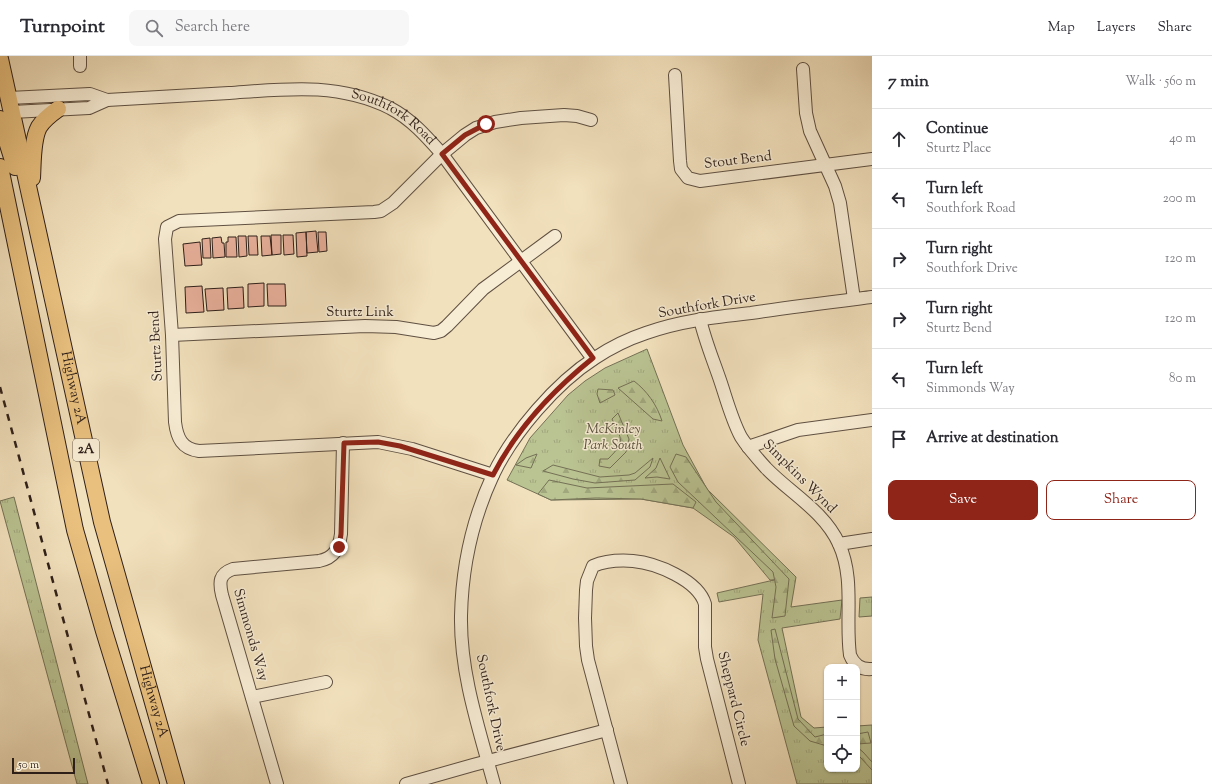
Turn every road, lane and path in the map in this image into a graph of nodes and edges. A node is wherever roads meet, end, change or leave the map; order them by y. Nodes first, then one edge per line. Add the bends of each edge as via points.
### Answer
1 (0, 59) edge
2 (803, 69) dead end
3 (675, 75) dead end
4 (107, 100) junction
5 (4, 106) edge
6 (58, 109) junction
7 (591, 120) dead end
8 (442, 154) junction
9 (872, 160) edge
10 (826, 166) junction
11 (0, 167) edge
12 (0, 180) edge
13 (30, 193) junction
14 (7, 199) junction
15 (555, 236) dead end
16 (43, 252) junction
17 (521, 260) junction
18 (872, 297) edge
19 (854, 299) junction
20 (700, 319) junction
21 (172, 335) junction
22 (593, 358) junction
23 (872, 420) edge
24 (344, 443) junction
25 (748, 447) junction
26 (493, 475) junction
27 (872, 540) edge
28 (839, 544) junction
29 (872, 669) edge
30 (326, 682) dead end
31 (252, 697) junction
32 (607, 730) junction
33 (487, 761) junction
34 (151, 784) edge
35 (176, 784) edge
36 (277, 784) edge
37 (406, 784) edge
38 (494, 784) edge
39 (621, 784) edge
40 (739, 784) edge

1 - 5 main road, Highway 2A / 2A
2 - 10 street via 808,122
3 - 10 street, Stout Bend via 681,169 688,178 700,181
4 - 5 street, Southfork Road via 90,94
4 - 6 street, Southfork Road via 89,108
4 - 8 street, Southfork Road via 303,88 338,91 369,99 398,113 417,127
5 - 6 street, Southfork Road
5 - 13 main road, Highway 2A / 2A
5 - 16 main road via 23,196
6 - 13 main road via 39,128 34,147
7 - 8 street via 564,115 514,118 495,122 476,128
8 - 17 street, Southfork Road
8 - 21 street, Sturtz Bend via 393,203 381,211 179,221 167,227 165,239
9 - 10 street, Stout Bend
10 - 19 street via 840,203
11 - 14 main road, Highway 2A / 2A
12 - 14 main road
13 - 16 main road, Highway 2A / 2A
14 - 34 main road, Highway 2A / 2A via 75,530
15 - 17 street, Sturtz Link
16 - 35 main road, Highway 2A / 2A via 102,522
17 - 21 street, Sturtz Link via 483,289 447,326 434,333 396,327 365,326
17 - 22 street, Southfork Road
18 - 19 street, Southfork Drive
19 - 20 street, Southfork Drive
20 - 22 street, Southfork Drive via 644,333
20 - 25 street, Simpkins Wynd via 737,427
21 - 24 street, Sturtz Bend via 176,431 184,445 191,450
22 - 26 street, Southfork Drive via 533,414 507,450
23 - 25 street via 798,430
24 - 26 street, Sturtz Bend via 378,442 400,446
24 - 31 street, Simmonds Way via 341,534 336,552 331,557 319,561 233,569 227,571 221,580 222,595
25 - 28 street, Simpkins Wynd via 774,477 815,512
26 - 33 street, Southfork Drive via 486,490 465,568 461,616 468,684
27 - 28 street
28 - 29 street, Simpkins Wynd via 849,586 850,655 856,665
30 - 31 street
31 - 36 street, Simmonds Way
32 - 33 street
32 - 39 street, Sheppard Circle
32 - 40 street, Sheppard Circle via 586,646 587,581 593,566 599,564 633,561 649,564 680,577 703,598 708,665
33 - 37 street
33 - 38 street, Southfork Drive

